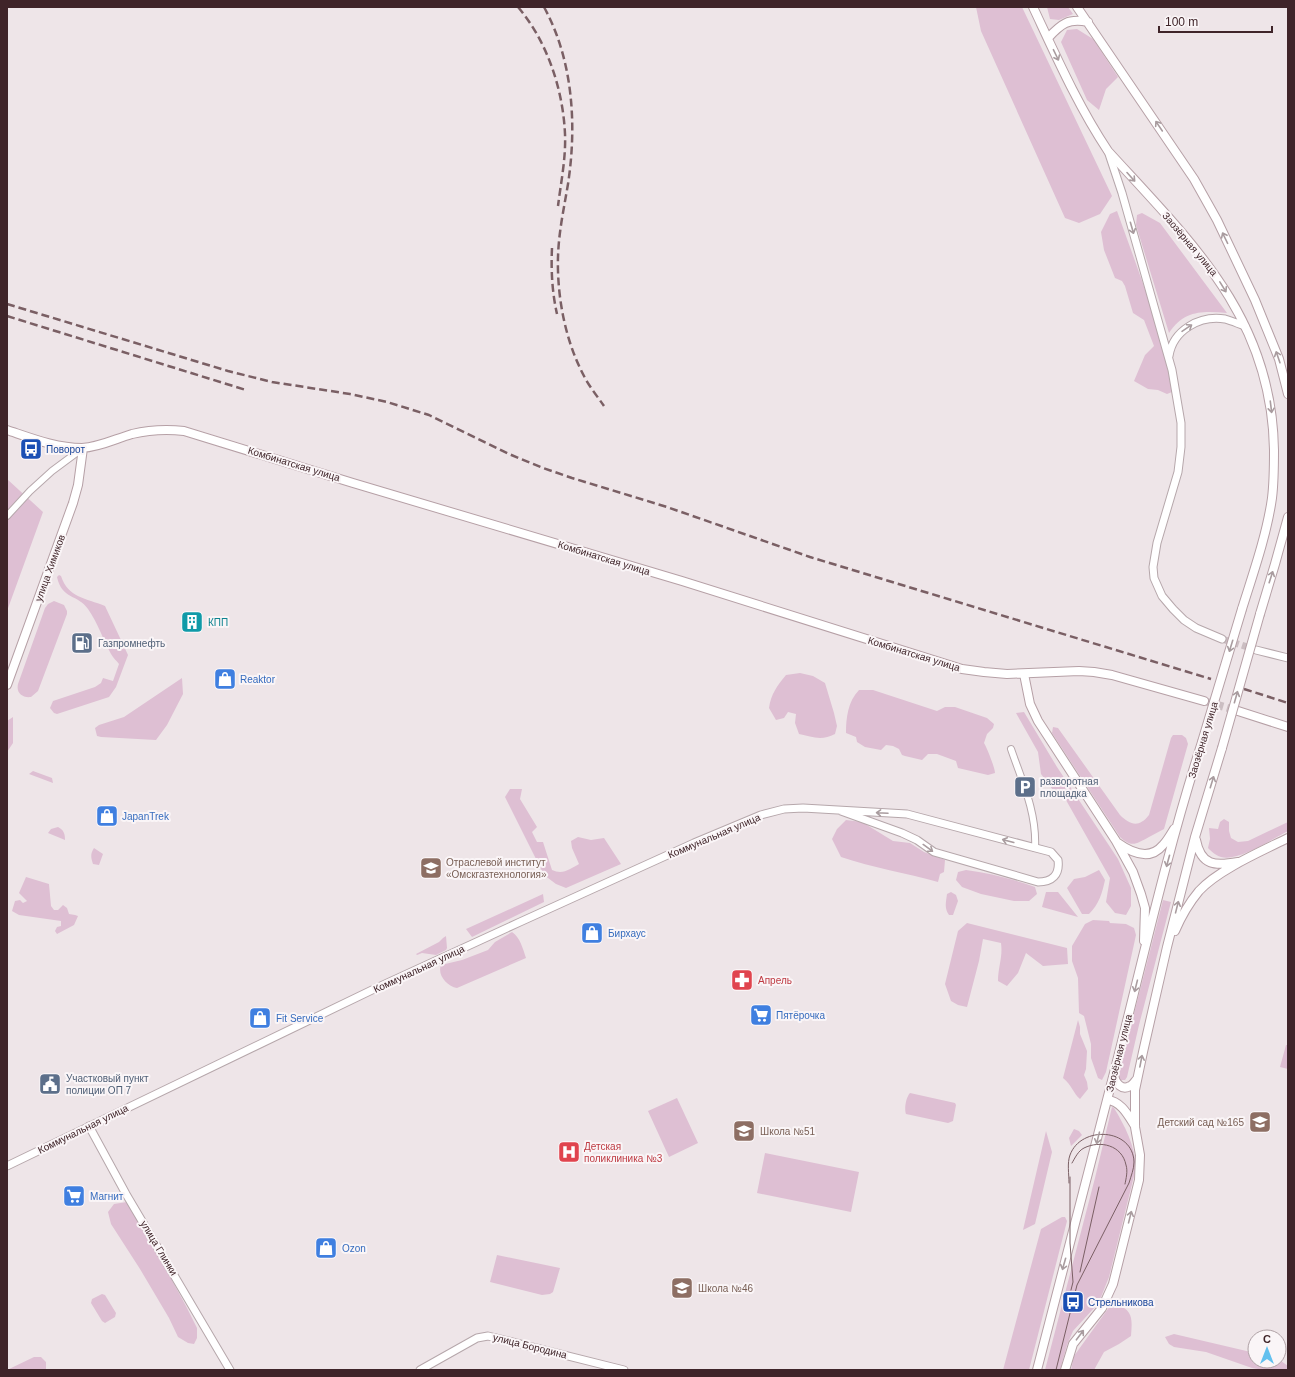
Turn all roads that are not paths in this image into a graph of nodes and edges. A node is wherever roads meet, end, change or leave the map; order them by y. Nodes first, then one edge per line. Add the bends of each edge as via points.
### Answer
1 (1033, 7) edge
2 (1077, 7) edge
3 (1088, 22) junction
4 (1048, 38) junction
5 (1108, 151) junction
6 (1245, 326) junction
7 (1169, 360) junction
8 (1288, 394) edge
9 (7, 430) edge
10 (83, 448) junction
11 (7, 516) edge
12 (1288, 517) edge
13 (1222, 640) tunnel mouth
14 (1256, 650) tunnel mouth
15 (1288, 658) edge
16 (1024, 674) junction
17 (7, 685) edge
18 (1204, 701) tunnel mouth
19 (1238, 711) tunnel mouth
20 (1288, 727) edge
21 (1010, 749) dead end
22 (841, 811) junction
23 (1178, 823) junction
24 (1195, 837) junction
25 (1288, 838) edge
26 (1116, 841) junction
27 (1035, 848) junction
28 (1244, 860) junction
29 (1167, 948) junction
30 (1143, 956) junction
31 (1114, 1074) junction
32 (1137, 1079) junction
33 (1107, 1100) junction
34 (89, 1126) junction
35 (1135, 1127) junction
36 (7, 1166) edge
37 (230, 1370) edge
38 (420, 1370) edge
39 (624, 1370) edge
40 (1037, 1370) edge
41 (1065, 1370) edge

1 - 4 main road, Заозёрная улица
2 - 3 main road
3 - 4 main road via 1068,22
8 -> 3 main road via 1269,332 1213,213 1181,157
4 -> 5 main road, Заозёрная улица via 1078,101
5 -> 6 main road, Заозёрная улица via 1193,245 1233,302
5 -> 7 street, Заозёрная улица
7 -> 6 street via 1170,347 1186,327 1214,318
6 -> 23 main road, Заозёрная улица, bridge via 1263,370 1270,399 1274,432 1272,498 1268,520
7 - 13 street, Заозёрная улица via 1181,423 1181,447 1178,472 1157,544 1154,578 1162,596 1184,620
9 - 10 main road, Комбинатская улица via 64,447
10 - 11 street via 52,470
10 - 16 main road, Комбинатская улица via 148,431 184,431 682,581 962,669
10 - 17 main road, улица Химиков via 73,503
24 -> 12 main road, Заозёрная улица, bridge
14 - 15 street
16 - 18 main road, Комбинатская улица via 1094,672
16 - 26 main road via 1030,704 1038,721
19 - 20 main road
21 - 27 street via 1031,807
27 -> 22 street, Коммунальная улица via 907,814
22 -> 27 street, Коммунальная улица via 902,833 934,852 1038,882 1054,878 1058,860 1051,852
22 - 34 street, Коммунальная улица via 784,809 726,829 372,990
23 - 26 main road via 1163,846 1145,855 1127,850
23 -> 30 main road, Заозёрная улица
24 - 28 main road via 1200,854 1212,863 1222,865
29 -> 24 main road, Заозёрная улица
25 - 28 main road
26 - 30 main road via 1133,872 1141,894 1144,908
28 - 29 main road via 1199,891 1179,921
32 -> 29 main road, Заозёрная улица
30 -> 31 main road, Заозёрная улица
31 - 32 main road via 1116,1083 1126,1087 1130,1087
31 - 33 main road, Заозёрная улица
32 - 35 main road, Заозёрная улица
33 - 35 main road via 1118,1104
33 -> 40 main road, Заозёрная улица
34 - 36 street, Коммунальная улица
34 - 37 street, улица Глинки
41 -> 35 main road, Заозёрная улица via 1073,1344 1102,1308 1113,1284 1139,1180 1140,1154
38 - 39 street, улица Бородина via 477,1338 488,1336

